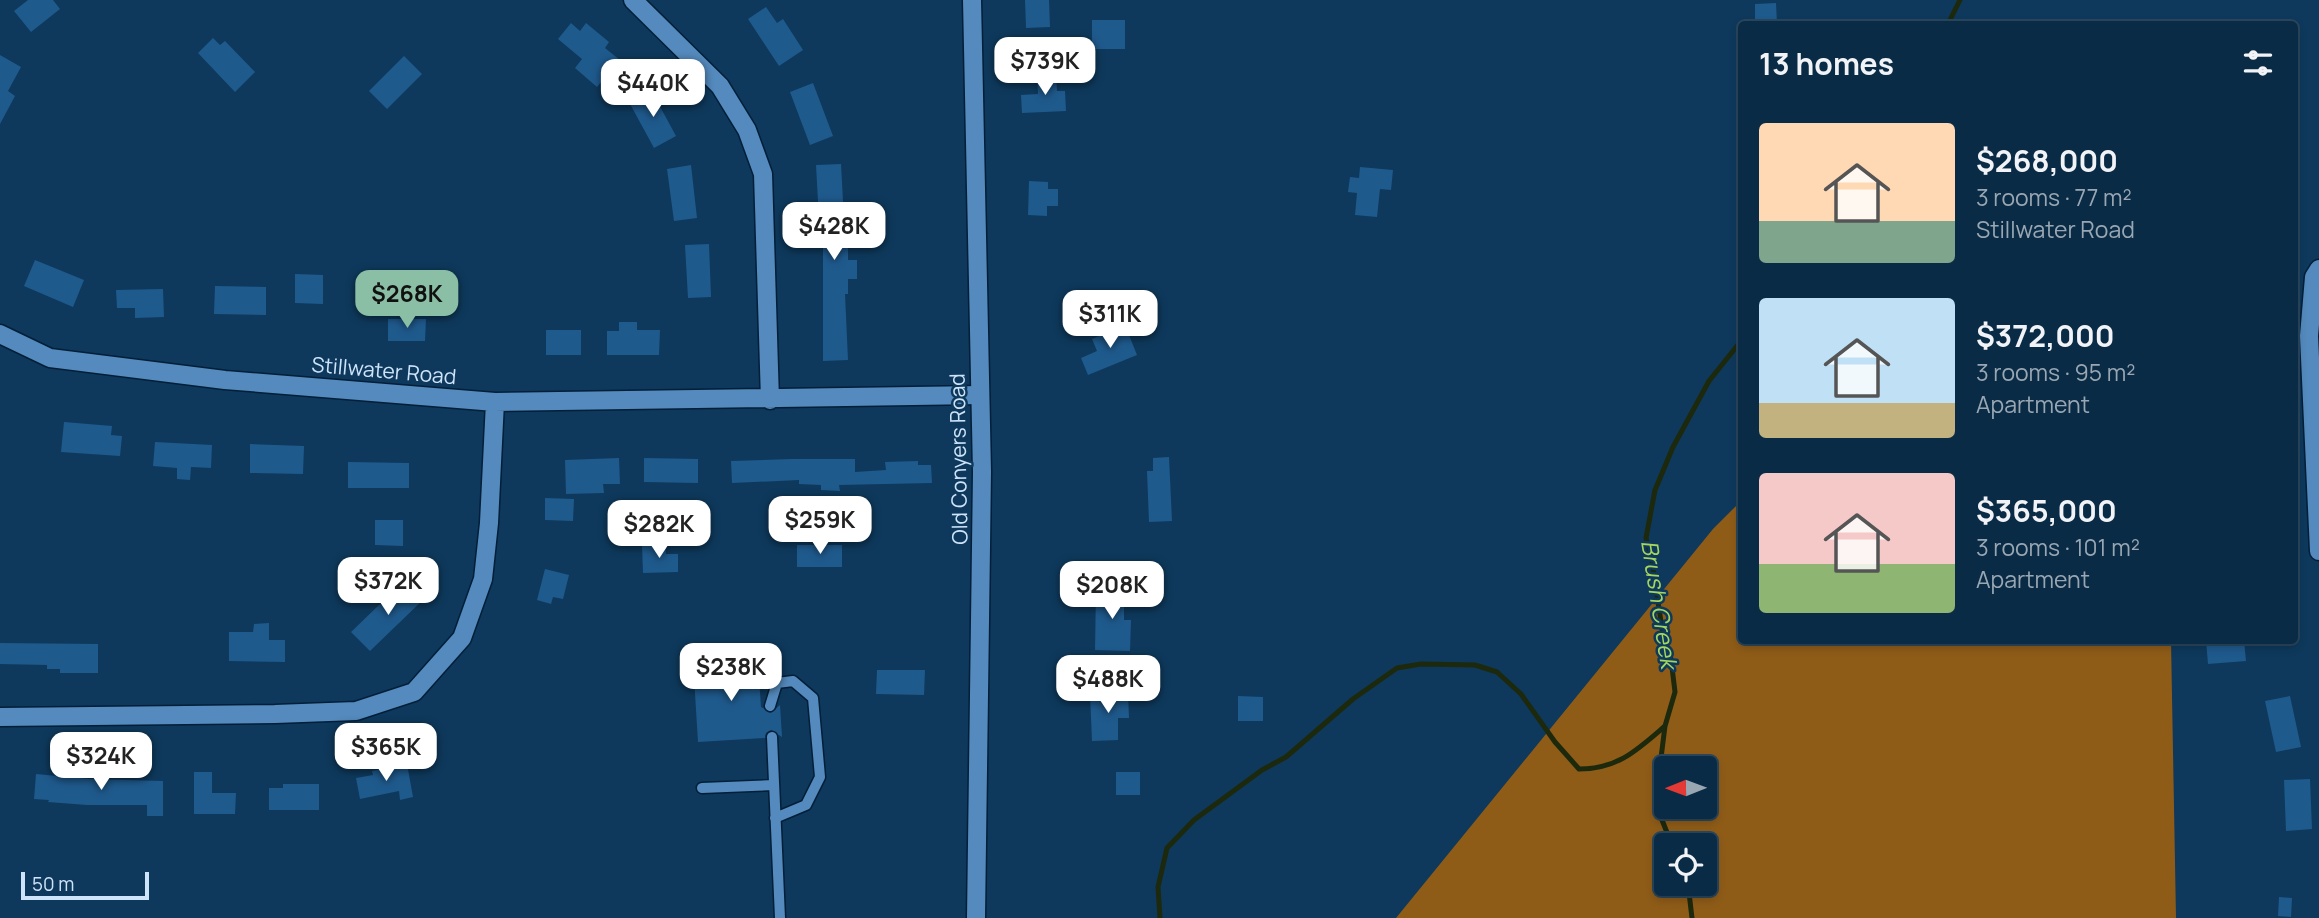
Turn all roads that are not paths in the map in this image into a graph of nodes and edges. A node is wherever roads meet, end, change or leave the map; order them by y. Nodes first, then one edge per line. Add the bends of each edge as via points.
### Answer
1 (633, 0) edge
2 (972, 0) edge
3 (2319, 268) edge
4 (0, 334) edge
5 (980, 395) junction
6 (770, 400) junction
7 (495, 402) junction
8 (2319, 551) edge
9 (770, 706) dead end
10 (0, 716) edge
11 (772, 737) dead end
12 (774, 785) junction
13 (702, 788) dead end
14 (775, 818) junction
15 (780, 918) edge
16 (976, 918) edge

1 - 6 street via 720,86 747,130 763,174
2 - 5 street, Old Conyers Road
3 - 8 street via 2314,277 2309,336
4 - 7 street, Stillwater Road via 50,358 225,380
5 - 6 street, Stillwater Road
5 - 16 street, Old Conyers Road
6 - 7 street, Stillwater Road
7 - 10 street via 484,579 462,638 414,692 356,711
9 - 14 lane via 777,683 793,681 813,698 820,777 806,805
11 - 12 lane
12 - 13 lane
12 - 14 lane
14 - 15 lane

